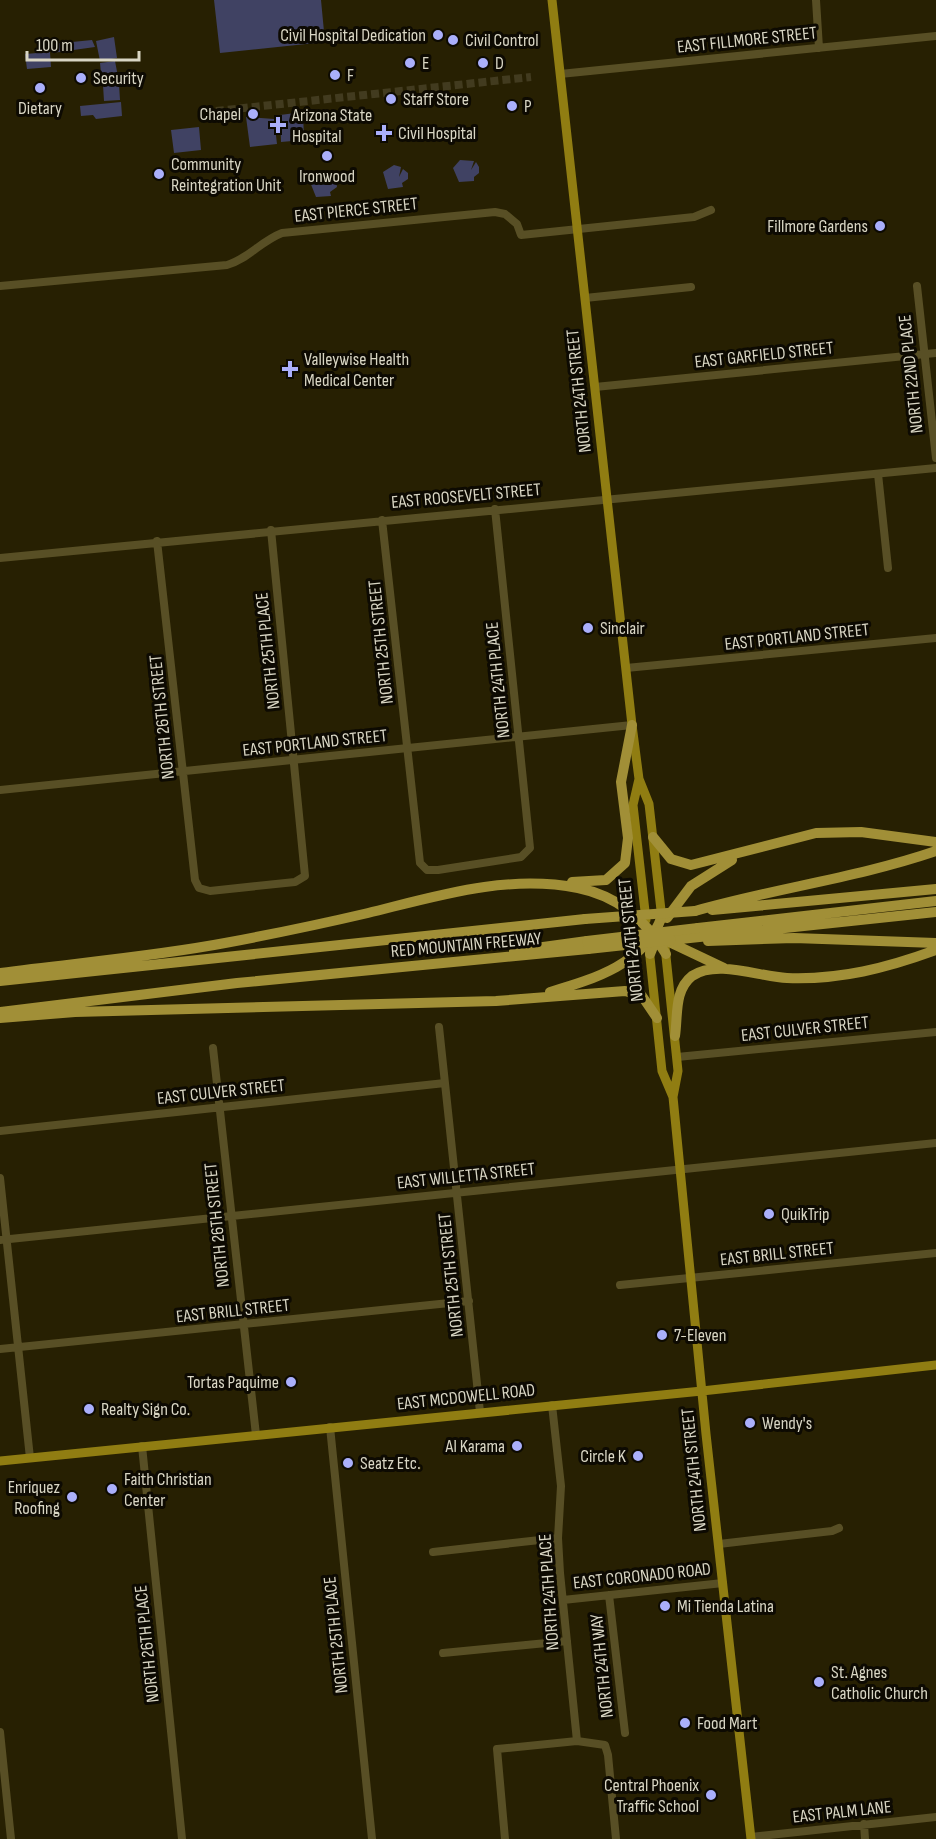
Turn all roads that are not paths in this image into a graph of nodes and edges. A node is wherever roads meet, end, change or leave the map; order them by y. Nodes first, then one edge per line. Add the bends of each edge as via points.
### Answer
1 (552, 0) edge
2 (816, 0) edge
3 (936, 36) edge
4 (819, 48) junction
5 (560, 74) junction
6 (711, 210) dead end
7 (578, 228) junction
8 (0, 286) edge
9 (917, 286) dead end
10 (691, 287) dead end
11 (585, 298) junction
12 (936, 353) edge
13 (924, 354) junction
14 (595, 387) junction
15 (936, 458) edge
16 (936, 468) edge
17 (878, 474) junction
18 (607, 498) junction
19 (495, 509) junction
20 (382, 520) junction
21 (271, 530) junction
22 (157, 541) junction
23 (0, 558) edge
24 (888, 568) dead end
25 (936, 638) edge
26 (626, 668) junction
27 (632, 725) junction
28 (519, 736) junction
29 (407, 748) junction
30 (295, 759) junction
31 (183, 772) junction
32 (639, 779) junction
33 (0, 790) edge
34 (653, 837) junction
35 (936, 843) edge
36 (760, 847) junction
37 (936, 851) edge
38 (423, 867) joint
39 (859, 874) junction
40 (526, 883) junction
41 (200, 888) joint
42 (936, 890) edge
43 (936, 901) edge
44 (695, 911) junction
45 (936, 912) edge
46 (657, 932) junction
47 (699, 935) junction
48 (936, 943) edge
49 (588, 945) junction
50 (936, 950) edge
51 (650, 954) joint
52 (666, 954) joint
53 (730, 970) junction
54 (0, 973) edge
55 (0, 981) edge
56 (529, 998) junction
57 (0, 1012) edge
58 (0, 1018) edge
59 (657, 1018) junction
60 (439, 1027) dead end
61 (936, 1032) edge
62 (675, 1036) junction
63 (213, 1048) dead end
64 (677, 1057) junction
65 (445, 1083) junction
66 (673, 1097) junction
67 (220, 1107) junction
68 (0, 1131) edge
69 (936, 1143) edge
70 (680, 1168) junction
71 (0, 1178) edge
72 (457, 1192) junction
73 (232, 1216) junction
74 (3, 1239) edge
75 (936, 1253) edge
76 (691, 1278) junction
77 (621, 1285) dead end
78 (469, 1301) junction
79 (243, 1325) junction
80 (18, 1347) junction
81 (0, 1349) edge
82 (936, 1365) edge
83 (702, 1391) junction
84 (552, 1405) junction
85 (480, 1412) junction
86 (330, 1427) junction
87 (256, 1435) junction
88 (142, 1446) junction
89 (30, 1458) junction
90 (0, 1461) edge
91 (839, 1528) dead end
92 (558, 1538) junction
93 (718, 1544) junction
94 (433, 1552) dead end
95 (723, 1583) junction
96 (609, 1595) junction
97 (563, 1600) junction
98 (567, 1641) junction
99 (443, 1653) dead end
100 (0, 1732) edge
101 (624, 1733) dead end
102 (577, 1741) junction
103 (936, 1817) edge
104 (864, 1824) junction
105 (751, 1838) edge
106 (11, 1839) edge
107 (182, 1839) edge
108 (372, 1839) edge
109 (505, 1839) edge
110 (616, 1839) edge
111 (865, 1839) edge

1 - 5 main road, NORTH 24TH STREET
2 - 4 street
3 - 4 street, EAST FILLMORE STREET
4 - 5 street, EAST FILLMORE STREET
5 - 7 main road, NORTH 24TH STREET
6 - 7 street, EAST PIERCE STREET via 694,217
7 - 8 street, EAST PIERCE STREET via 521,235 517,224 505,214 452,215 282,233 227,266
7 - 11 main road, NORTH 24TH STREET
9 - 13 street, NORTH 22ND PLACE
10 - 11 street
11 - 14 main road, NORTH 24TH STREET
12 - 13 street, EAST GARFIELD STREET
13 - 14 street, EAST GARFIELD STREET
13 - 15 street, NORTH 22ND PLACE
14 - 18 main road, NORTH 24TH STREET
16 - 17 street, EAST ROOSEVELT STREET
17 - 18 street, EAST ROOSEVELT STREET
17 - 24 street
18 - 19 street, EAST ROOSEVELT STREET
18 - 26 main road, NORTH 24TH STREET
19 - 20 street, EAST ROOSEVELT STREET
19 - 28 street, NORTH 24TH PLACE
20 - 21 street, EAST ROOSEVELT STREET
20 - 29 street, NORTH 25TH STREET
21 - 22 street, EAST ROOSEVELT STREET
21 - 30 street, NORTH 25TH PLACE
22 - 23 street, EAST ROOSEVELT STREET
22 - 31 street, NORTH 26TH STREET
25 - 26 street, EAST PORTLAND STREET
26 - 27 main road, NORTH 24TH STREET
27 - 28 street, EAST PORTLAND STREET
27 - 32 main road, NORTH 24TH STREET
27 - 40 highway via 621,782 628,837 625,863 600,882
28 - 29 street, EAST PORTLAND STREET
28 - 38 street, NORTH 24TH PLACE via 530,848 521,857 438,870
29 - 30 street, EAST PORTLAND STREET
29 - 38 street, NORTH 25TH STREET
30 - 31 street, EAST PORTLAND STREET
30 - 41 street, NORTH 25TH PLACE via 305,876 295,882 210,891
31 - 33 street, EAST PORTLAND STREET
31 - 41 street, NORTH 26TH STREET via 195,880
32 - 34 main road, NORTH 24TH STREET via 649,804
32 - 46 main road, NORTH 24TH STREET via 633,805
34 - 36 highway via 670,859 691,865
34 - 46 main road, NORTH 24TH STREET
35 - 36 highway via 837,831 796,836
35 - 39 highway
36 - 46 highway via 700,879
37 - 39 highway
39 - 44 highway
40 - 46 highway via 576,888 605,896
40 - 54 highway via 486,885 189,950
42 - 44 highway, RED MOUNTAIN FREEWAY
43 - 47 highway
44 - 55 highway, RED MOUNTAIN FREEWAY, bridge via 585,919
45 - 47 highway
46 - 47 highway, RED MOUNTAIN FREEWAY
46 - 49 highway, RED MOUNTAIN FREEWAY, bridge
46 - 51 highway
46 - 52 highway
46 - 53 highway
46 - 56 highway via 614,969
47 - 48 highway
47 - 49 highway, bridge
49 - 57 highway, RED MOUNTAIN FREEWAY
50 - 53 highway via 892,966 833,976 789,978
51 - 59 main road, NORTH 24TH STREET
52 - 62 main road, NORTH 24TH STREET
53 - 62 highway via 706,971 688,980 678,999
56 - 58 highway via 75,1012
56 - 59 highway via 625,991 642,996
59 - 66 main road, NORTH 24TH STREET via 662,1071
60 - 65 street, NORTH 25TH STREET
61 - 64 street, EAST CULVER STREET
62 - 64 main road, NORTH 24TH STREET
63 - 67 street, NORTH 26TH STREET
64 - 66 main road, NORTH 24TH STREET
65 - 67 street, EAST CULVER STREET
65 - 72 street, NORTH 25TH STREET
66 - 70 main road, NORTH 24TH STREET
67 - 68 street, EAST CULVER STREET
67 - 73 street, NORTH 26TH STREET
69 - 70 street, EAST WILLETTA STREET
70 - 72 street, EAST WILLETTA STREET
70 - 76 main road, NORTH 24TH STREET
71 - 74 street
72 - 73 street, EAST WILLETTA STREET
72 - 78 street, NORTH 25TH STREET
73 - 74 street, EAST WILLETTA STREET
73 - 79 street, NORTH 26TH STREET
74 - 80 street
75 - 76 street, EAST BRILL STREET
76 - 77 street, EAST BRILL STREET
76 - 83 main road, NORTH 24TH STREET
78 - 79 street, EAST BRILL STREET
78 - 85 street, NORTH 25TH STREET
79 - 80 street, EAST BRILL STREET
79 - 87 street, NORTH 26TH STREET
80 - 81 street, EAST BRILL STREET
80 - 89 street
82 - 83 main road, EAST MCDOWELL ROAD
83 - 84 main road, EAST MCDOWELL ROAD
83 - 93 main road, NORTH 24TH STREET
84 - 85 main road, EAST MCDOWELL ROAD
84 - 92 street, NORTH 24TH PLACE via 561,1486
85 - 86 main road, EAST MCDOWELL ROAD
86 - 87 main road, EAST MCDOWELL ROAD
86 - 108 street, NORTH 25TH PLACE
87 - 88 main road, EAST MCDOWELL ROAD
88 - 89 main road, EAST MCDOWELL ROAD
88 - 107 street, NORTH 26TH PLACE
89 - 90 main road, EAST MCDOWELL ROAD
91 - 93 street
92 - 94 street
92 - 97 street, NORTH 24TH PLACE
93 - 95 main road, NORTH 24TH STREET
95 - 96 street, EAST CORONADO ROAD
95 - 105 main road, NORTH 24TH STREET
96 - 97 street, EAST CORONADO ROAD
96 - 101 street, NORTH 24TH WAY
97 - 98 street, NORTH 24TH PLACE
98 - 99 street
98 - 102 street, NORTH 24TH PLACE
100 - 106 street
102 - 109 street via 497,1749
102 - 110 street via 605,1745 609,1755
103 - 104 street, EAST PALM LANE
104 - 105 street, EAST PALM LANE
104 - 111 street

